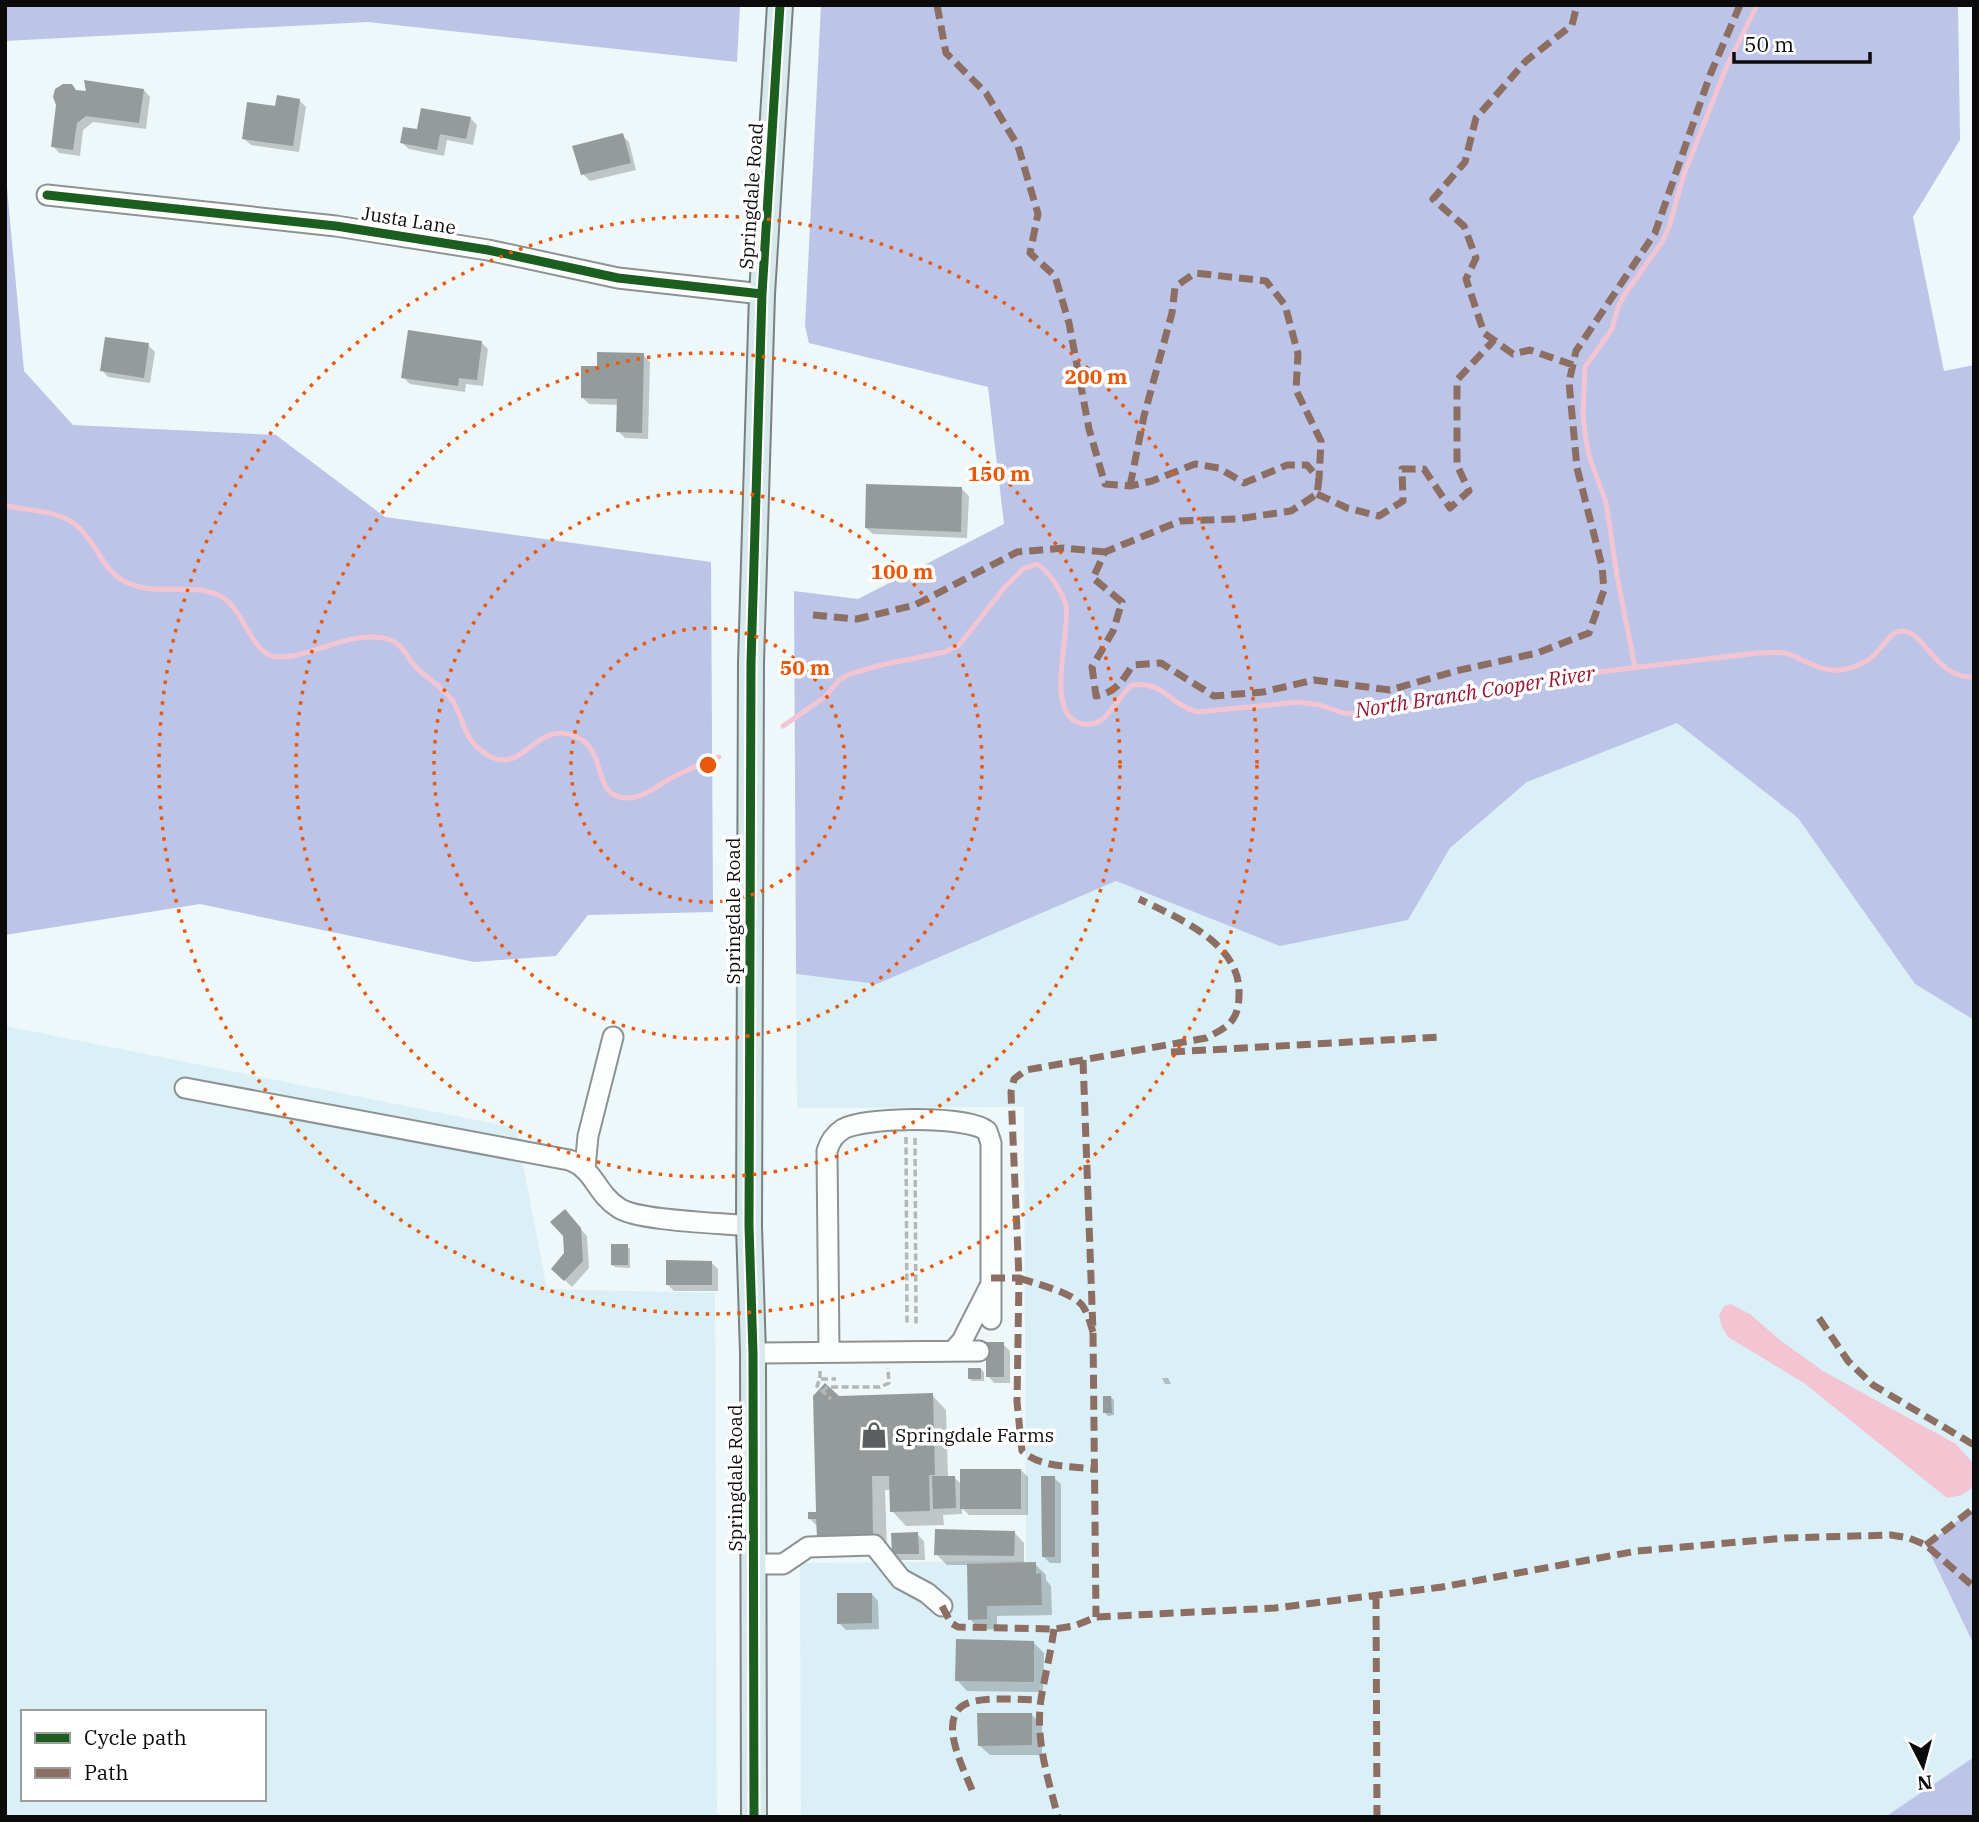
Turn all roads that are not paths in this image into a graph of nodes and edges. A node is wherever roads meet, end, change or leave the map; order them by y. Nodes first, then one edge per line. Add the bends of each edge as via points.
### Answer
1 (780, 5) edge
2 (47, 195) dead end
3 (762, 293) junction
4 (614, 1037) dead end
5 (186, 1088) dead end
6 (585, 1168) junction
7 (750, 1226) junction
8 (991, 1283) junction
9 (991, 1319) dead end
10 (953, 1351) junction
11 (979, 1351) dead end
12 (829, 1352) junction
13 (753, 1353) junction
14 (753, 1564) junction
15 (942, 1606) dead end
16 (754, 1817) edge

1 - 3 main road, Springdale Road
2 - 3 street, Justa Lane via 336,226 488,250 618,278
3 - 7 main road, Springdale Road via 751,663
4 - 6 street via 588,1136
5 - 6 street via 569,1160
6 - 7 street via 600,1193 620,1210
7 - 13 main road, Springdale Road
8 - 9 street
8 - 10 street
8 - 12 street via 987,1131 946,1120 872,1121 844,1129 834,1136 827,1151
10 - 11 street
10 - 12 street
12 - 13 street
13 - 14 main road, Springdale Road
14 - 15 street via 783,1564 808,1547 873,1545 901,1579
14 - 16 main road, Springdale Road

